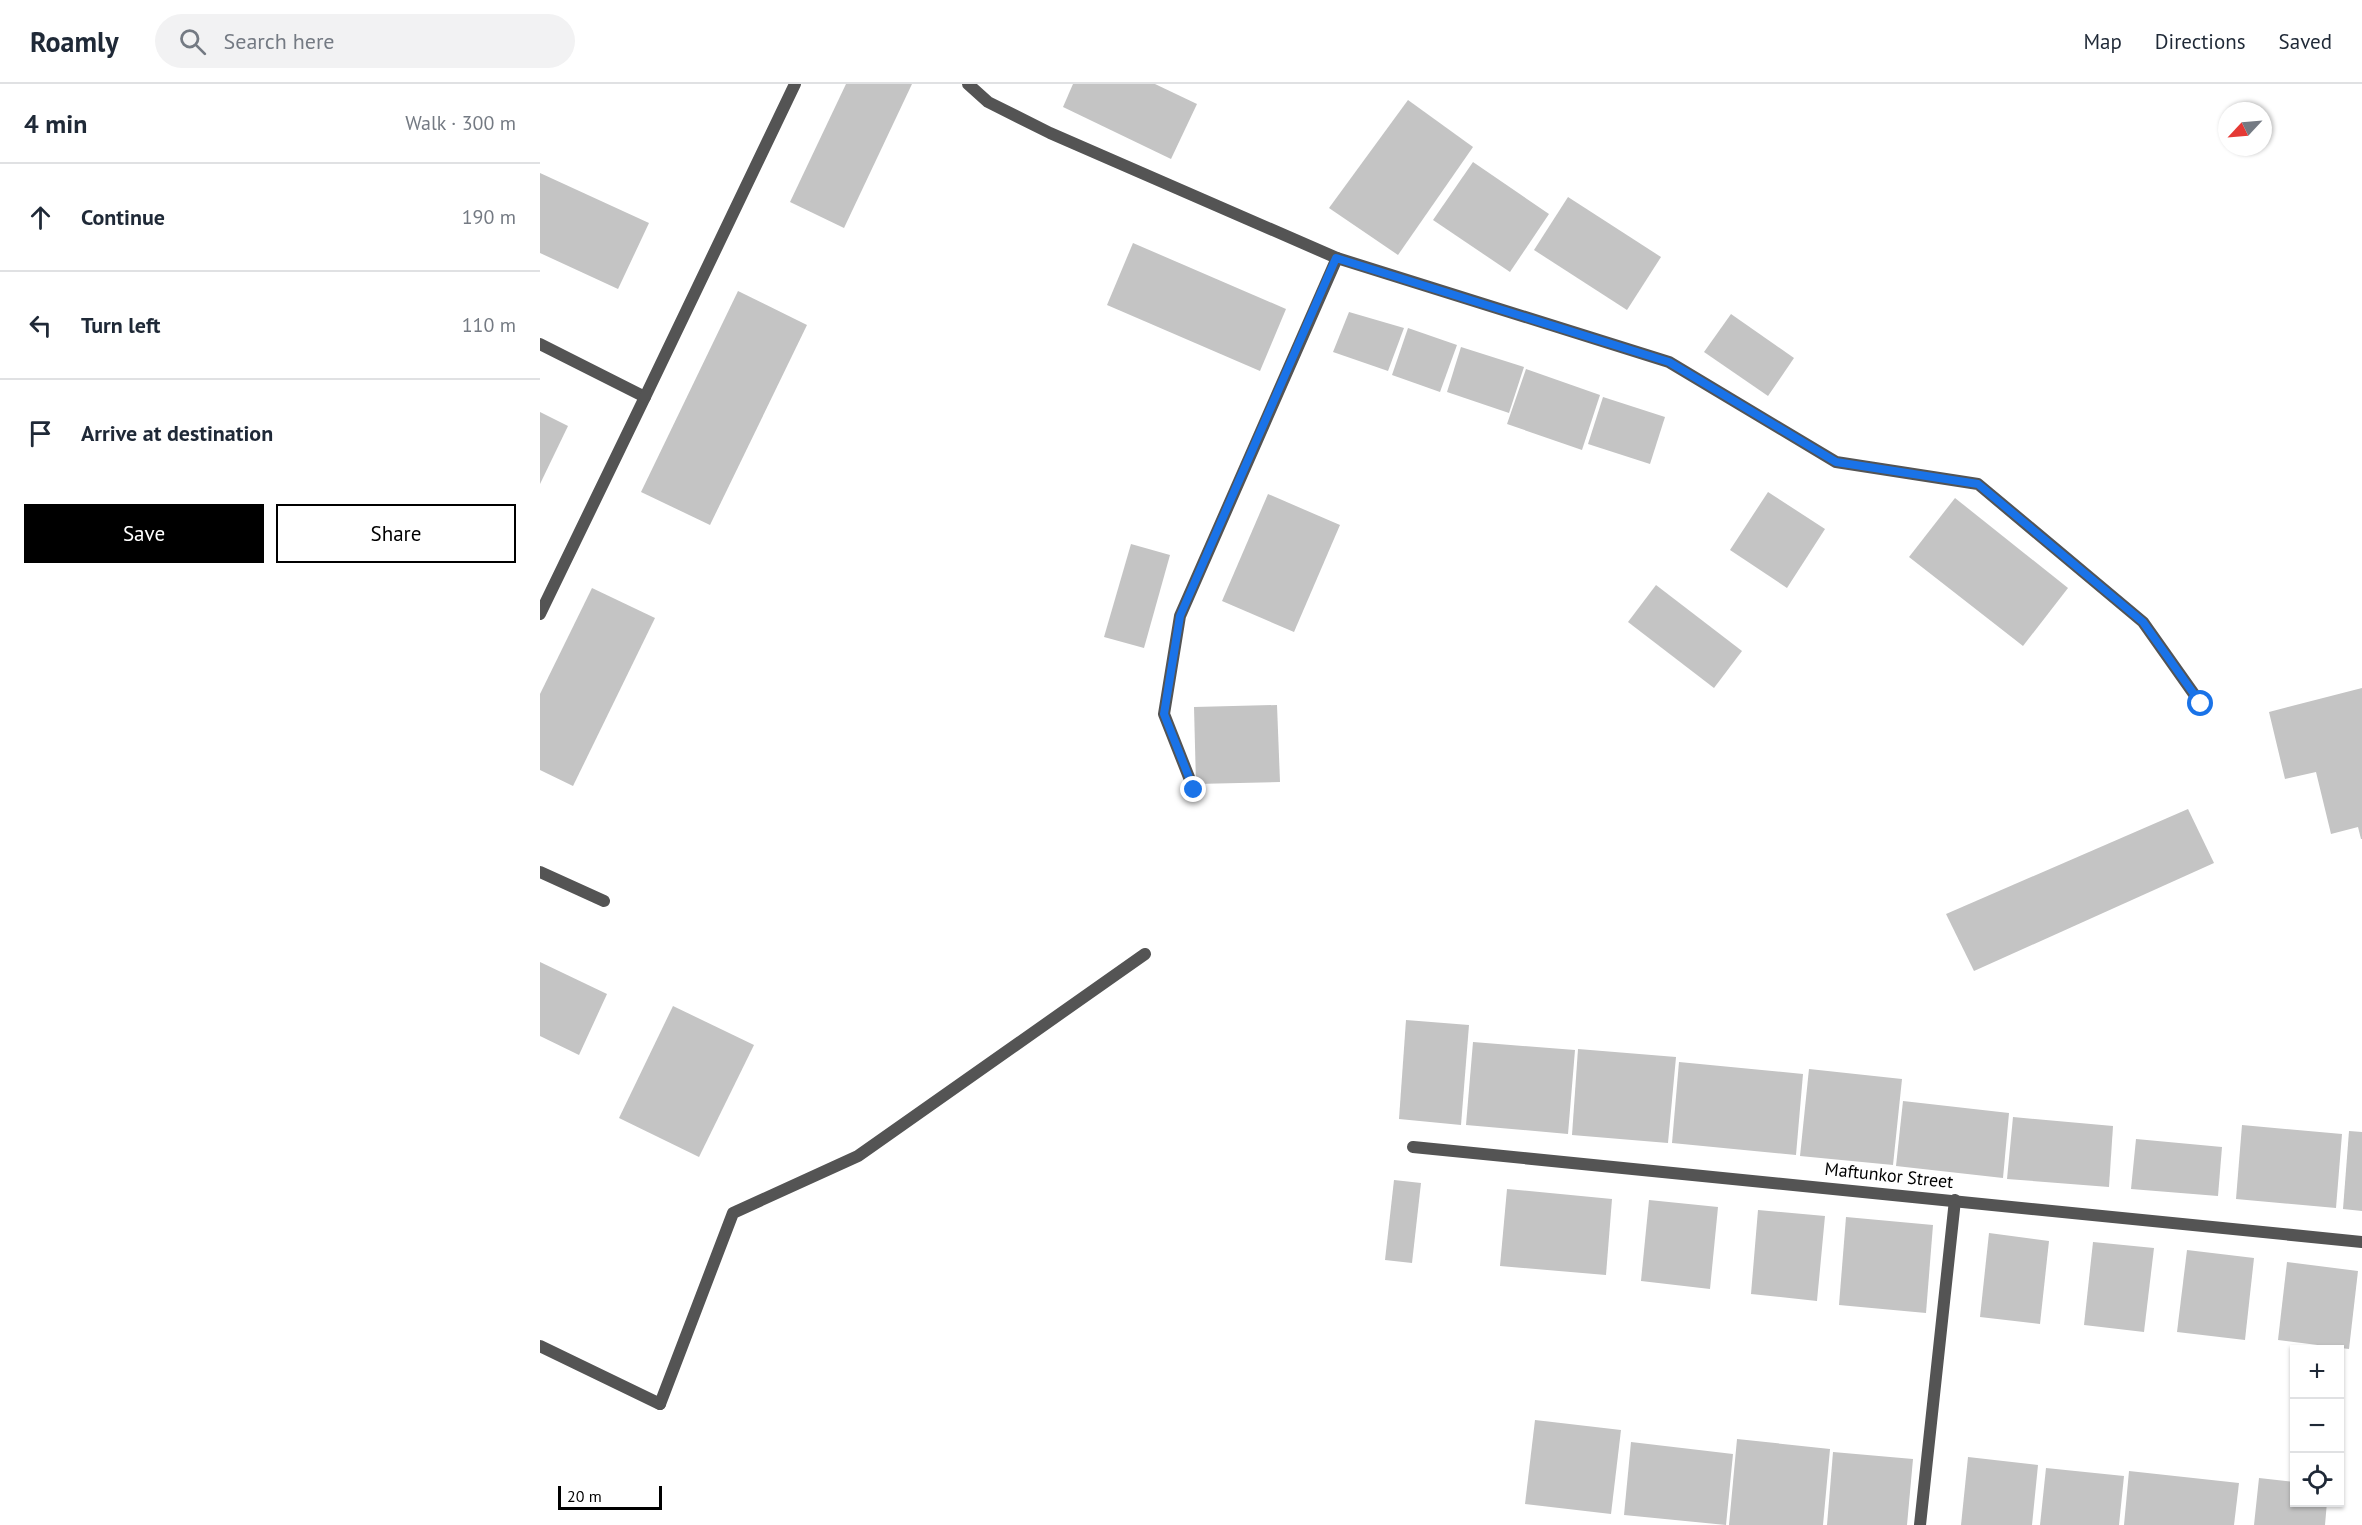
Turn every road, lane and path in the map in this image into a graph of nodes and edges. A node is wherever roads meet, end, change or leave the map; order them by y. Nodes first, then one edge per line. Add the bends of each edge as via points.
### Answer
1 (795, 84) edge
2 (968, 84) edge
3 (1336, 258) junction
4 (540, 344) edge
5 (645, 397) junction
6 (540, 614) edge
7 (2201, 704) dead end
8 (1194, 790) dead end
9 (540, 872) edge
10 (604, 901) dead end
11 (1145, 954) dead end
12 (1413, 1147) dead end
13 (1956, 1200) junction
14 (2362, 1242) edge
15 (540, 1346) edge
16 (1920, 1525) edge

1 - 5 street
2 - 3 street via 988,102 1050,133
3 - 7 street via 1669,362 1836,462 1978,484 2143,622
3 - 8 street via 1180,616 1164,714
4 - 5 street
5 - 6 street
9 - 10 street
11 - 15 street via 858,1156 733,1213 660,1404
12 - 13 street, Maftunkor Street
13 - 14 street, Maftunkor Street
13 - 16 street

